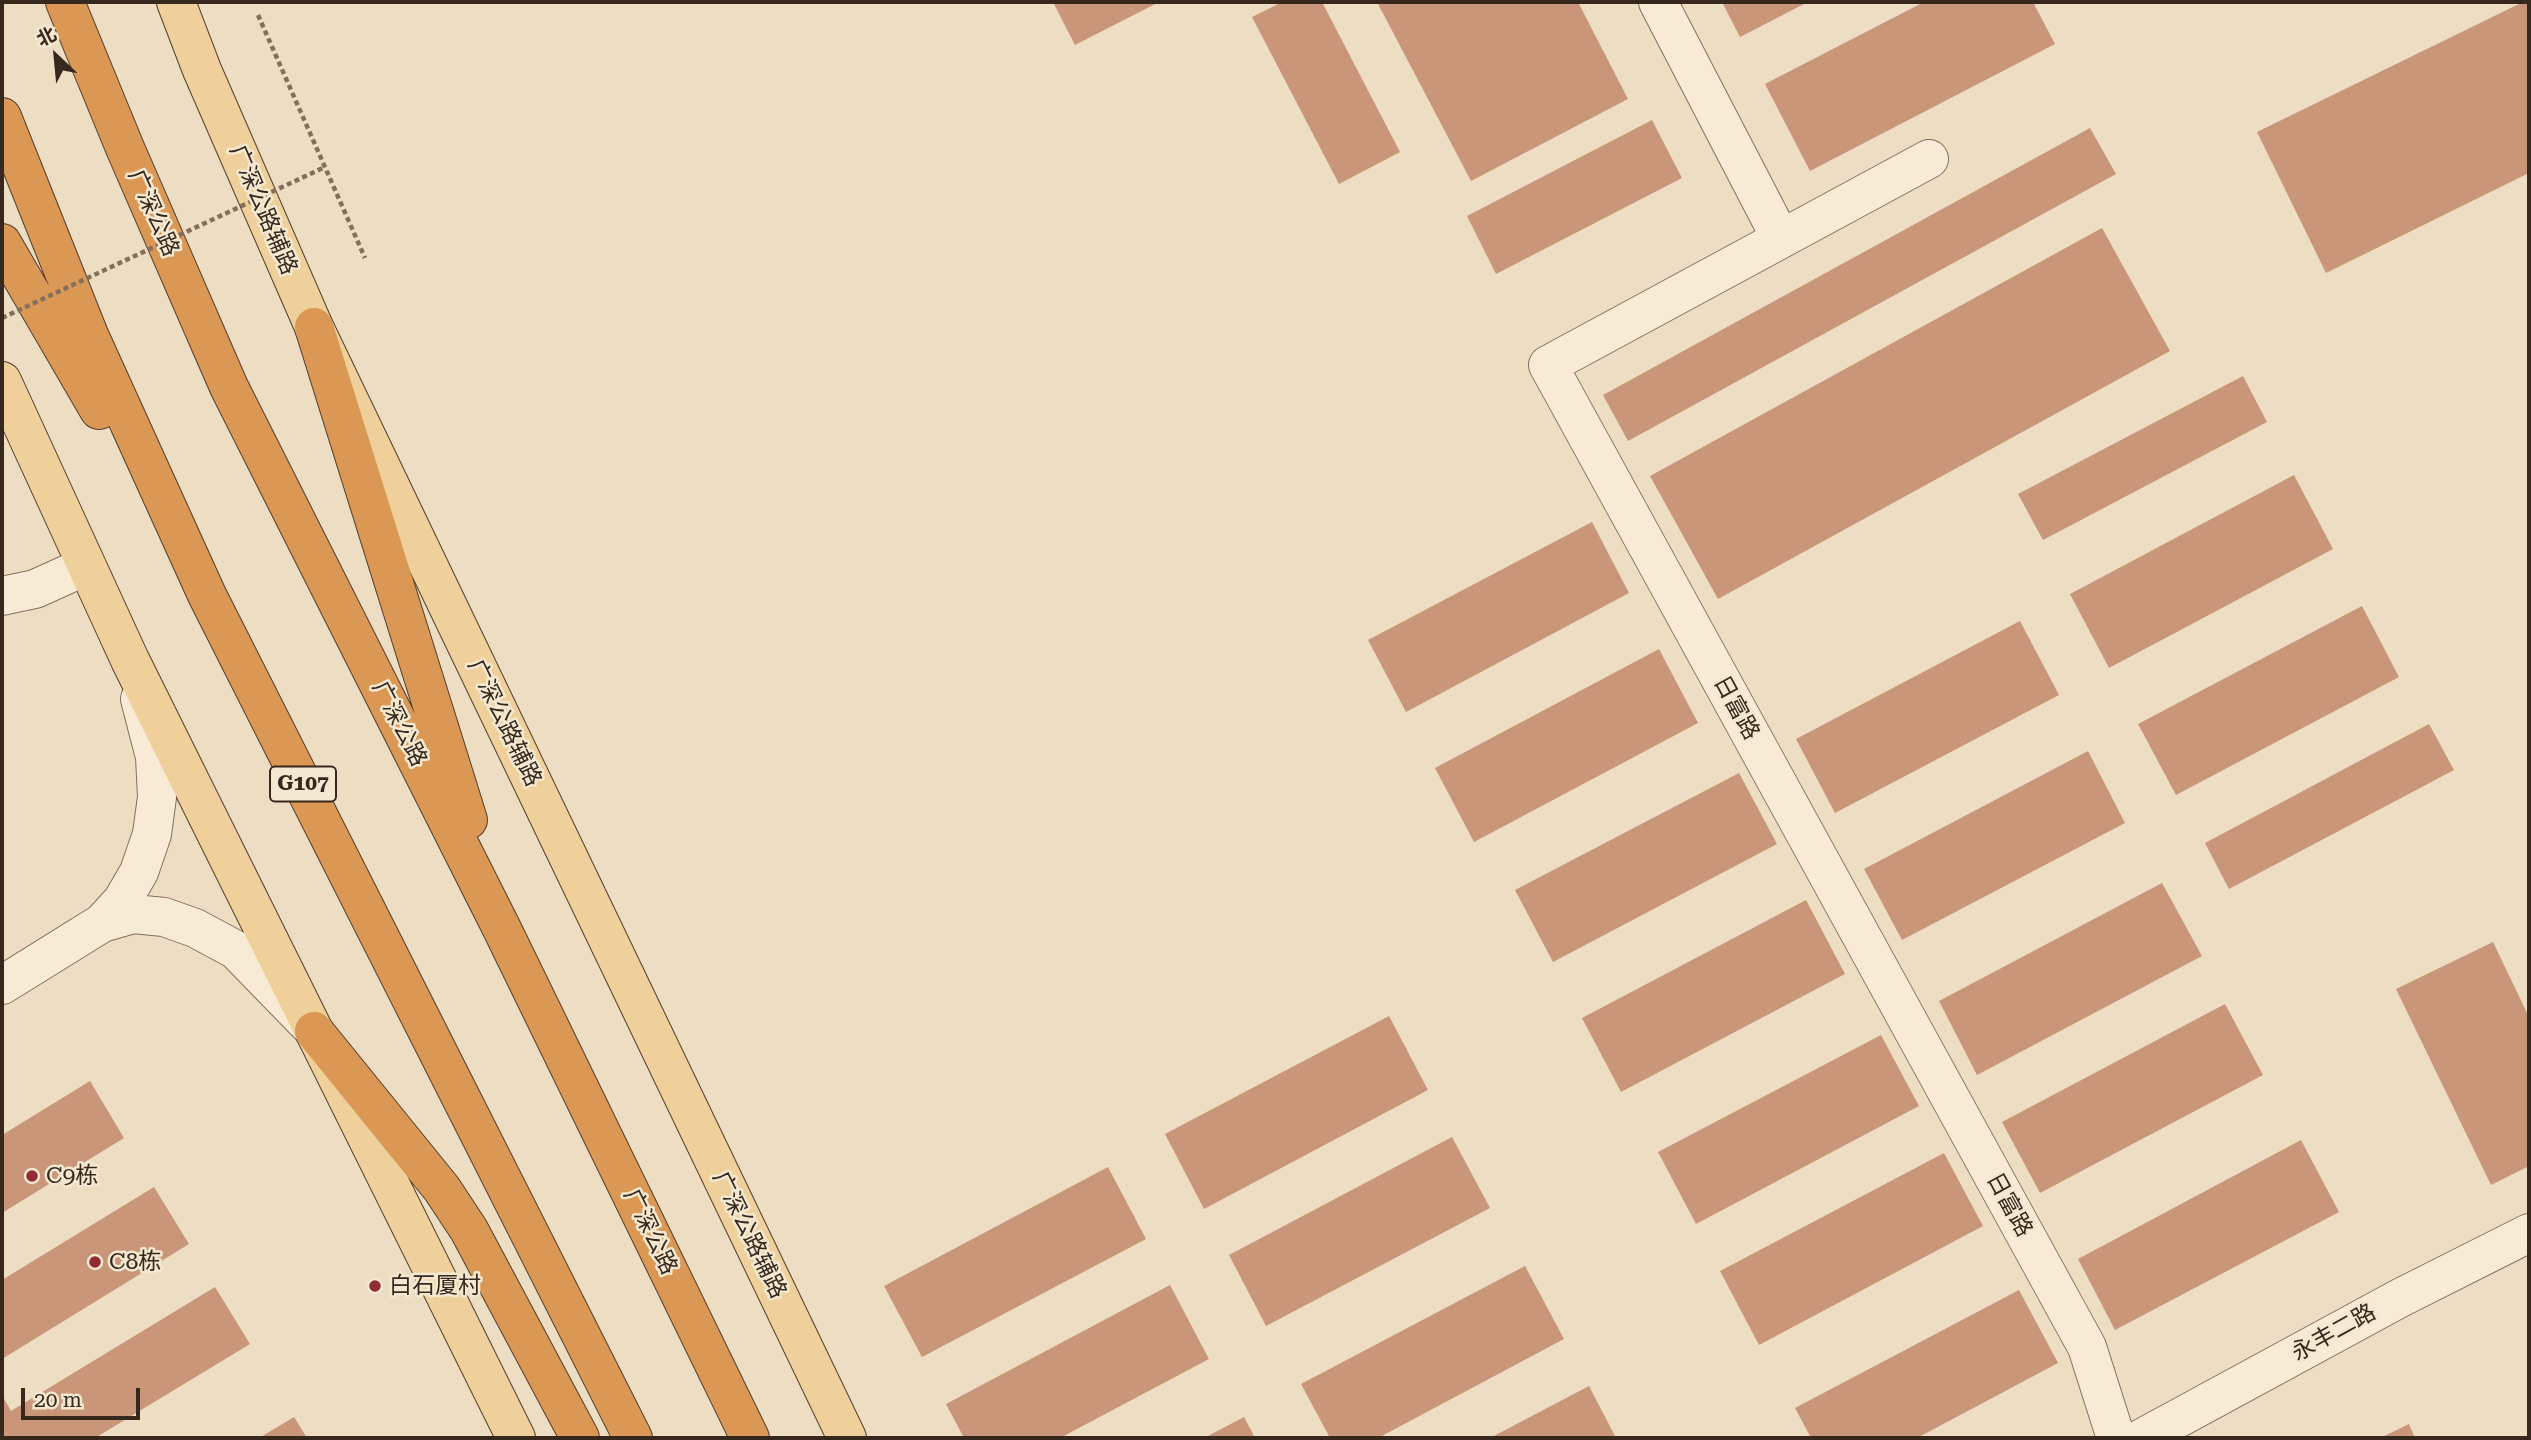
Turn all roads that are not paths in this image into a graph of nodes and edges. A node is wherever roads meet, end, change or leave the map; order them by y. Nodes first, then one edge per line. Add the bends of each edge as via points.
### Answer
1 (65, 2) edge
2 (176, 2) edge
3 (1658, 2) edge
4 (2, 117) edge
5 (1929, 159) dead end
6 (1781, 239) junction
7 (2, 243) edge
8 (314, 327) junction
9 (2, 381) edge
10 (86, 566) junction
11 (2, 596) edge
12 (207, 596) junction
13 (130, 660) junction
14 (102, 923) junction
15 (502, 929) junction
16 (2, 985) edge
17 (314, 1031) junction
18 (2529, 1233) edge
19 (516, 1438) edge
20 (580, 1438) edge
21 (633, 1438) edge
22 (750, 1438) edge
23 (847, 1438) edge
24 (2116, 1438) edge
25 (2142, 1438) edge

1 - 15 highway, 广深公路 via 229,387
2 - 8 main road, 广深公路辅路
3 - 6 street
4 - 12 highway, G107 via 89,335
5 - 6 street, 日富路
6 - 24 street, 日富路 via 1548,365 2087,1347
7 - 12 highway
8 - 15 highway
8 - 23 main road, 广深公路辅路
9 - 10 main road
10 - 11 street via 35,589
10 - 13 main road
12 - 21 highway, G107
13 - 14 street via 155,757 157,797 152,834 139,872
13 - 17 main road
14 - 16 street
14 - 17 street via 133,914 164,917 194,928 236,950
15 - 22 highway, 广深公路
17 - 19 main road
17 - 20 highway via 442,1189 469,1230
18 - 25 street, 永丰二路

